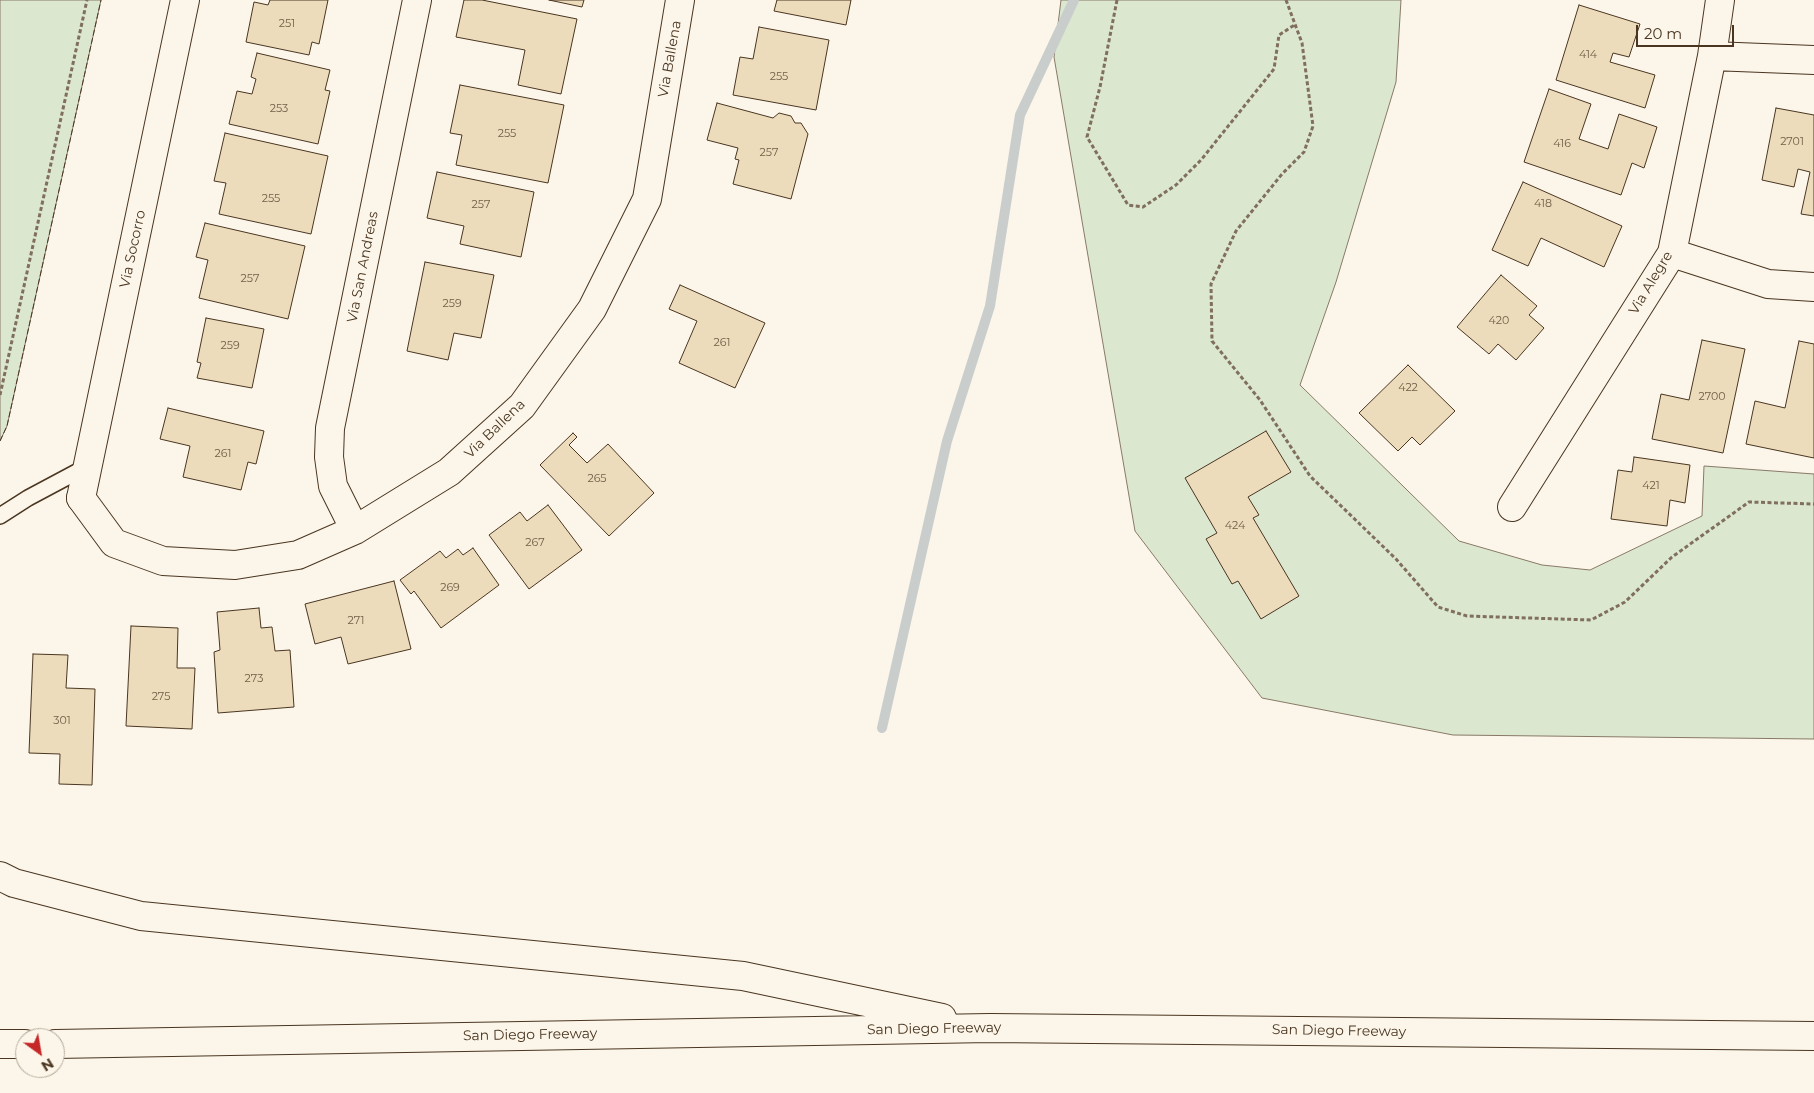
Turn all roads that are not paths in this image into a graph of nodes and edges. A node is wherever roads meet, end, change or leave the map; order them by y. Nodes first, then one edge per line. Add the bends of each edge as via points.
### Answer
1 (185, 0) edge
2 (417, 0) edge
3 (680, 0) edge
4 (1720, 0) edge
5 (1712, 56) junction
6 (1814, 60) edge
7 (1672, 253) junction
8 (1814, 287) edge
9 (88, 466) junction
10 (81, 498) joint
11 (1512, 507) dead end
12 (0, 516) edge
13 (355, 530) junction
14 (0, 876) edge
15 (990, 1028) junction
16 (1814, 1036) edge
17 (0, 1044) edge
18 (15, 1044) edge
19 (65, 1044) edge

1 - 9 main road, Via Socorro
2 - 13 main road, Via San Andreas via 330,428 333,486
3 - 13 main road, Via Ballena via 647,199 592,309 522,406 449,472
4 - 5 main road, Via Alegre
5 - 6 main road
5 - 7 main road, Via Alegre
7 - 8 main road via 1768,284
7 - 11 main road, Via Alegre
9 - 10 main road, Via Socorro
9 - 12 lane
10 - 13 main road, Via Ballena via 114,544 163,561 235,565 298,555
14 - 15 main road via 14,883 141,916 743,976
15 - 16 main road, San Diego Freeway
15 - 19 main road, San Diego Freeway
17 - 18 main road

